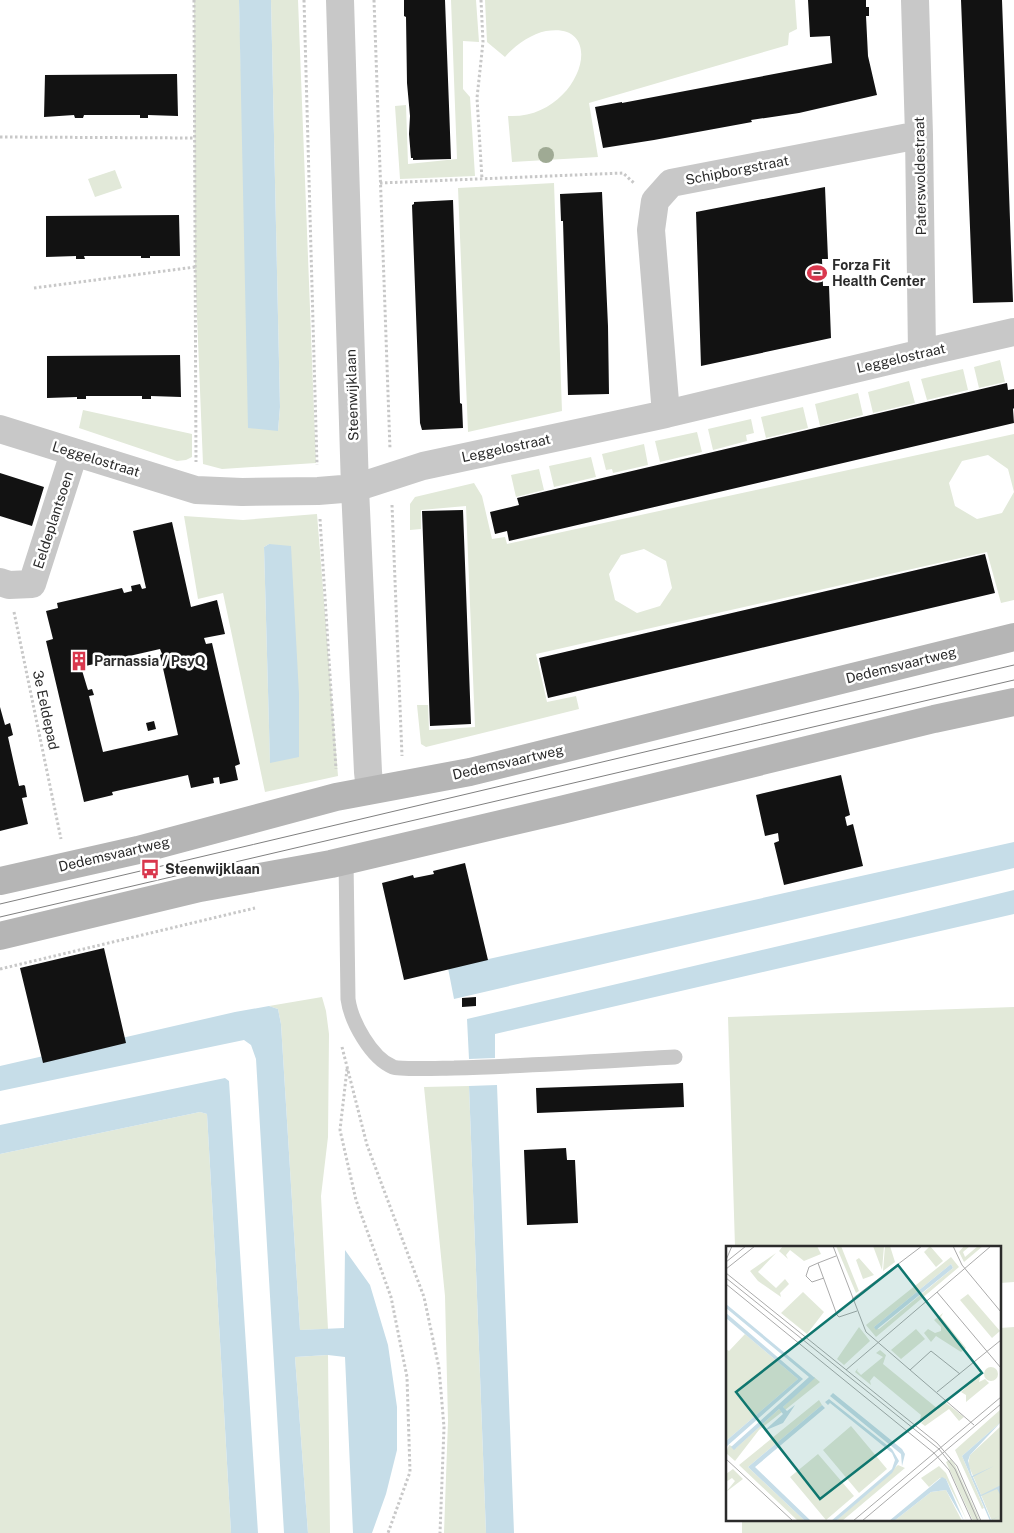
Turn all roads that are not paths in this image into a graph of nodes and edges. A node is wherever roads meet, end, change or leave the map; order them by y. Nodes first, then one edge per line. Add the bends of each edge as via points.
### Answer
1 (340, 0) edge
2 (915, 0) edge
3 (920, 135) junction
4 (1014, 332) edge
5 (922, 352) junction
6 (666, 414) junction
7 (0, 429) edge
8 (74, 453) junction
9 (354, 488) junction
10 (4, 583) edge
11 (1014, 637) edge
12 (1014, 702) edge
13 (370, 790) junction
14 (346, 860) junction
15 (0, 881) edge
16 (0, 936) edge
17 (675, 1057) dead end

1 - 9 street, Steenwijklaan
2 - 3 street, Paterswoldestraat
3 - 5 street, Paterswoldestraat
3 - 6 street, Schipborgstraat via 671,183 655,201 650,230
4 - 5 street, Leggelostraat
5 - 6 street, Leggelostraat
6 - 9 street, Leggelostraat via 423,466
7 - 8 street, Leggelostraat
8 - 9 street, Leggelostraat via 196,490 242,492
8 - 10 street, Eeldeplantsoen via 32,584
9 - 13 street, Steenwijklaan
11 - 13 street, Dedemsvaartweg via 470,772
12 - 14 street
13 - 15 street, Dedemsvaartweg via 138,850
14 - 16 street via 200,888
14 - 17 lane via 350,1013 377,1055 394,1067 478,1067

